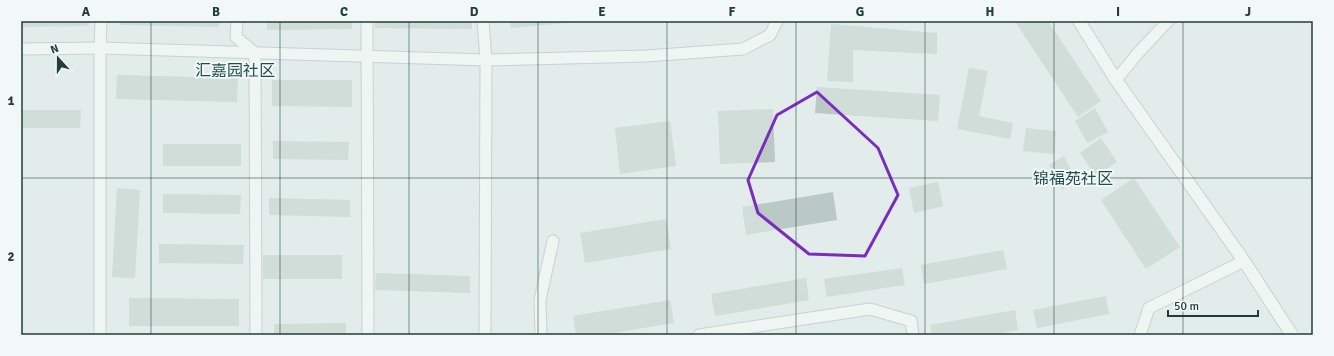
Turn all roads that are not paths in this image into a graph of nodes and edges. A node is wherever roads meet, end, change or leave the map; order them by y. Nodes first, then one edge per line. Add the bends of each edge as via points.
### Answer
1 (101, 21) edge
2 (237, 21) edge
3 (367, 21) edge
4 (483, 21) edge
5 (777, 21) edge
6 (1079, 21) edge
7 (1168, 21) edge
8 (100, 48) junction
9 (21, 49) edge
10 (255, 53) junction
11 (368, 56) junction
12 (486, 60) junction
13 (1116, 80) junction
14 (553, 241) dead end
15 (1244, 261) junction
16 (100, 335) edge
17 (256, 335) edge
18 (368, 335) edge
19 (485, 335) edge
20 (541, 335) edge
21 (700, 335) edge
22 (913, 335) edge
23 (1140, 335) edge
24 (1292, 335) edge

1 - 8 street
2 - 10 street via 236,37
3 - 11 street
4 - 12 street
5 - 12 street via 770,35 743,49 646,56
6 - 13 street
7 - 13 street
8 - 9 street
8 - 10 street
8 - 16 street
10 - 11 street
10 - 17 street
11 - 12 street
11 - 18 street
12 - 19 street
13 - 15 street
14 - 20 street via 540,300
15 - 23 street via 1149,308
15 - 24 street
21 - 22 street via 870,309 910,321

